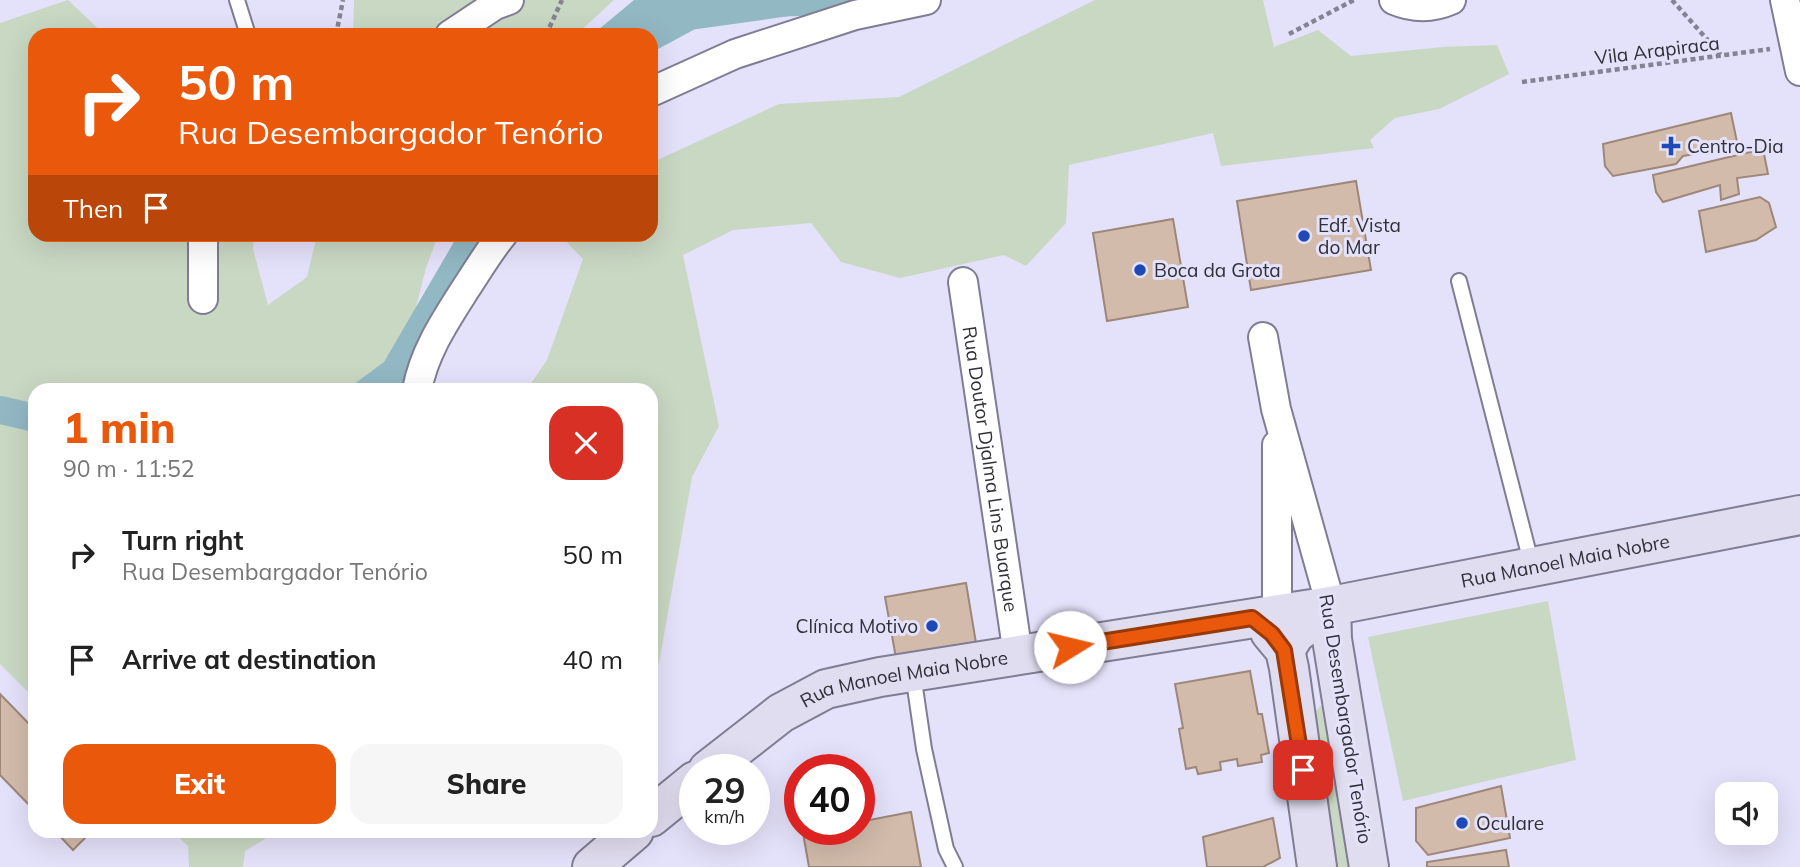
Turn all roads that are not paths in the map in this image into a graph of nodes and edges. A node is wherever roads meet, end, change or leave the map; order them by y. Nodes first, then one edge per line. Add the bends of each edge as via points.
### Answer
1 (237, 0) edge
2 (509, 0) edge
3 (926, 0) edge
4 (1394, 0) edge
5 (1451, 0) edge
6 (1785, 0) edge
7 (246, 28) edge
8 (460, 28) edge
9 (1798, 58) edge
10 (658, 89) edge
11 (203, 242) edge
12 (496, 242) edge
13 (1459, 281) dead end
14 (964, 282) dead end
15 (203, 299) dead end
16 (1263, 337) dead end
17 (418, 383) edge
18 (1276, 409) junction
19 (1800, 515) edge
20 (1532, 567) junction
21 (1331, 606) junction
22 (1271, 627) junction
23 (1018, 655) junction
24 (912, 672) junction
25 (728, 754) edge
26 (679, 794) edge
27 (658, 811) edge
28 (626, 838) edge
29 (592, 867) edge
30 (955, 867) edge
31 (1317, 867) edge
32 (1369, 867) edge

1 - 7 lane
2 - 8 street
3 - 10 street via 855,15 735,54
4 - 5 street via 1434,7
6 - 9 street
11 - 15 street
12 - 17 street via 442,326 421,367
13 - 20 lane
14 - 23 street, Rua Doutor Djalma Lins Buarque
16 - 18 street, Rua Desembargador Tenório
18 - 21 street, Rua Desembargador Tenório
18 - 22 street, Rua Desembargador Tenório
19 - 20 street, Rua Manoel Maia Nobre
20 - 21 street, Rua Manoel Maia Nobre
21 - 22 street, Rua Manoel Maia Nobre via 1295,634
21 - 32 street, Rua Desembargador Tenório via 1332,639
22 - 23 street, Rua Manoel Maia Nobre
22 - 31 street, Rua Desembargador Tenório
23 - 24 street, Rua Manoel Maia Nobre
24 - 25 street, Rua Manoel Maia Nobre via 826,689 781,713
24 - 30 lane via 946,849
26 - 27 street
28 - 29 street

